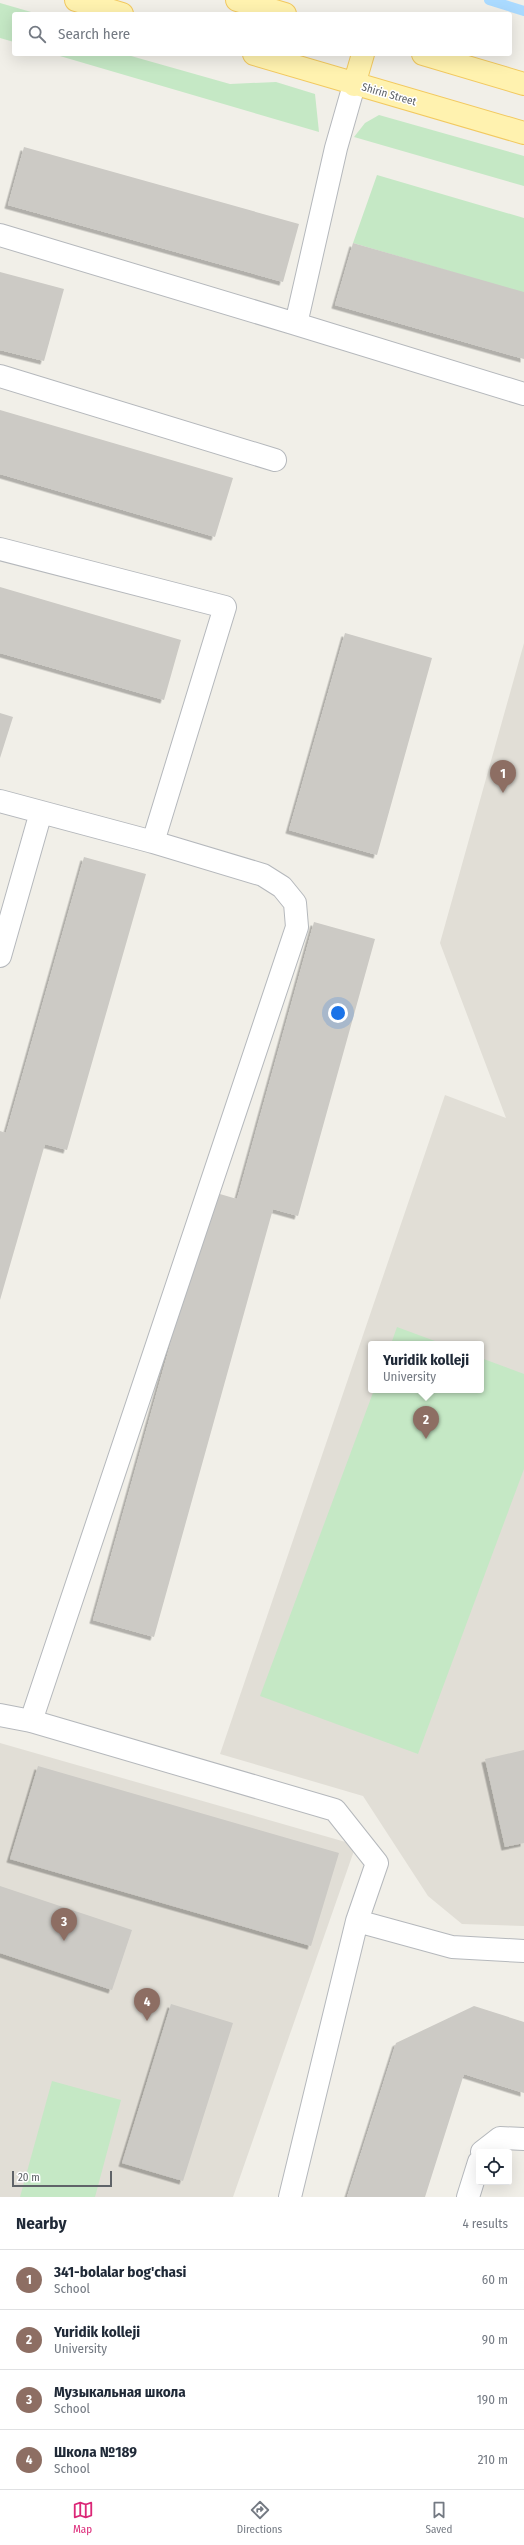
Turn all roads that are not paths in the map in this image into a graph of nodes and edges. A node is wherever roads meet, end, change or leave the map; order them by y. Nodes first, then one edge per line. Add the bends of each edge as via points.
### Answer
1 (76, 0) edge
2 (237, 0) edge
3 (115, 12) edge
4 (278, 12) edge
5 (261, 56) edge
6 (362, 56) edge
7 (430, 56) edge
8 (354, 84) junction
9 (524, 84) edge
10 (524, 133) edge
11 (0, 235) edge
12 (296, 324) junction
13 (0, 376) edge
14 (524, 394) edge
15 (275, 460) dead end
16 (0, 549) edge
17 (0, 801) edge
18 (41, 812) junction
19 (153, 842) junction
20 (0, 956) edge
21 (0, 1715) edge
22 (31, 1721) junction
23 (357, 1921) junction
24 (524, 1951) edge
25 (524, 2139) edge
26 (486, 2149) edge
27 (476, 2172) edge
28 (290, 2197) edge
29 (468, 2197) edge

1 - 3 main road
2 - 4 main road
5 - 8 main road, Shirin Street
6 - 8 main road
7 - 9 main road
8 - 10 main road, Shirin Street
8 - 12 lane via 336,148
11 - 12 lane
12 - 14 lane
13 - 15 lane
16 - 19 lane via 225,607
17 - 18 lane
18 - 19 lane
18 - 20 lane
19 - 22 lane via 263,875 282,887 295,903 297,927
21 - 22 lane
22 - 23 lane via 335,1810 377,1863
23 - 24 lane via 452,1947
23 - 28 lane
25 - 26 lane via 500,2138
27 - 29 lane

